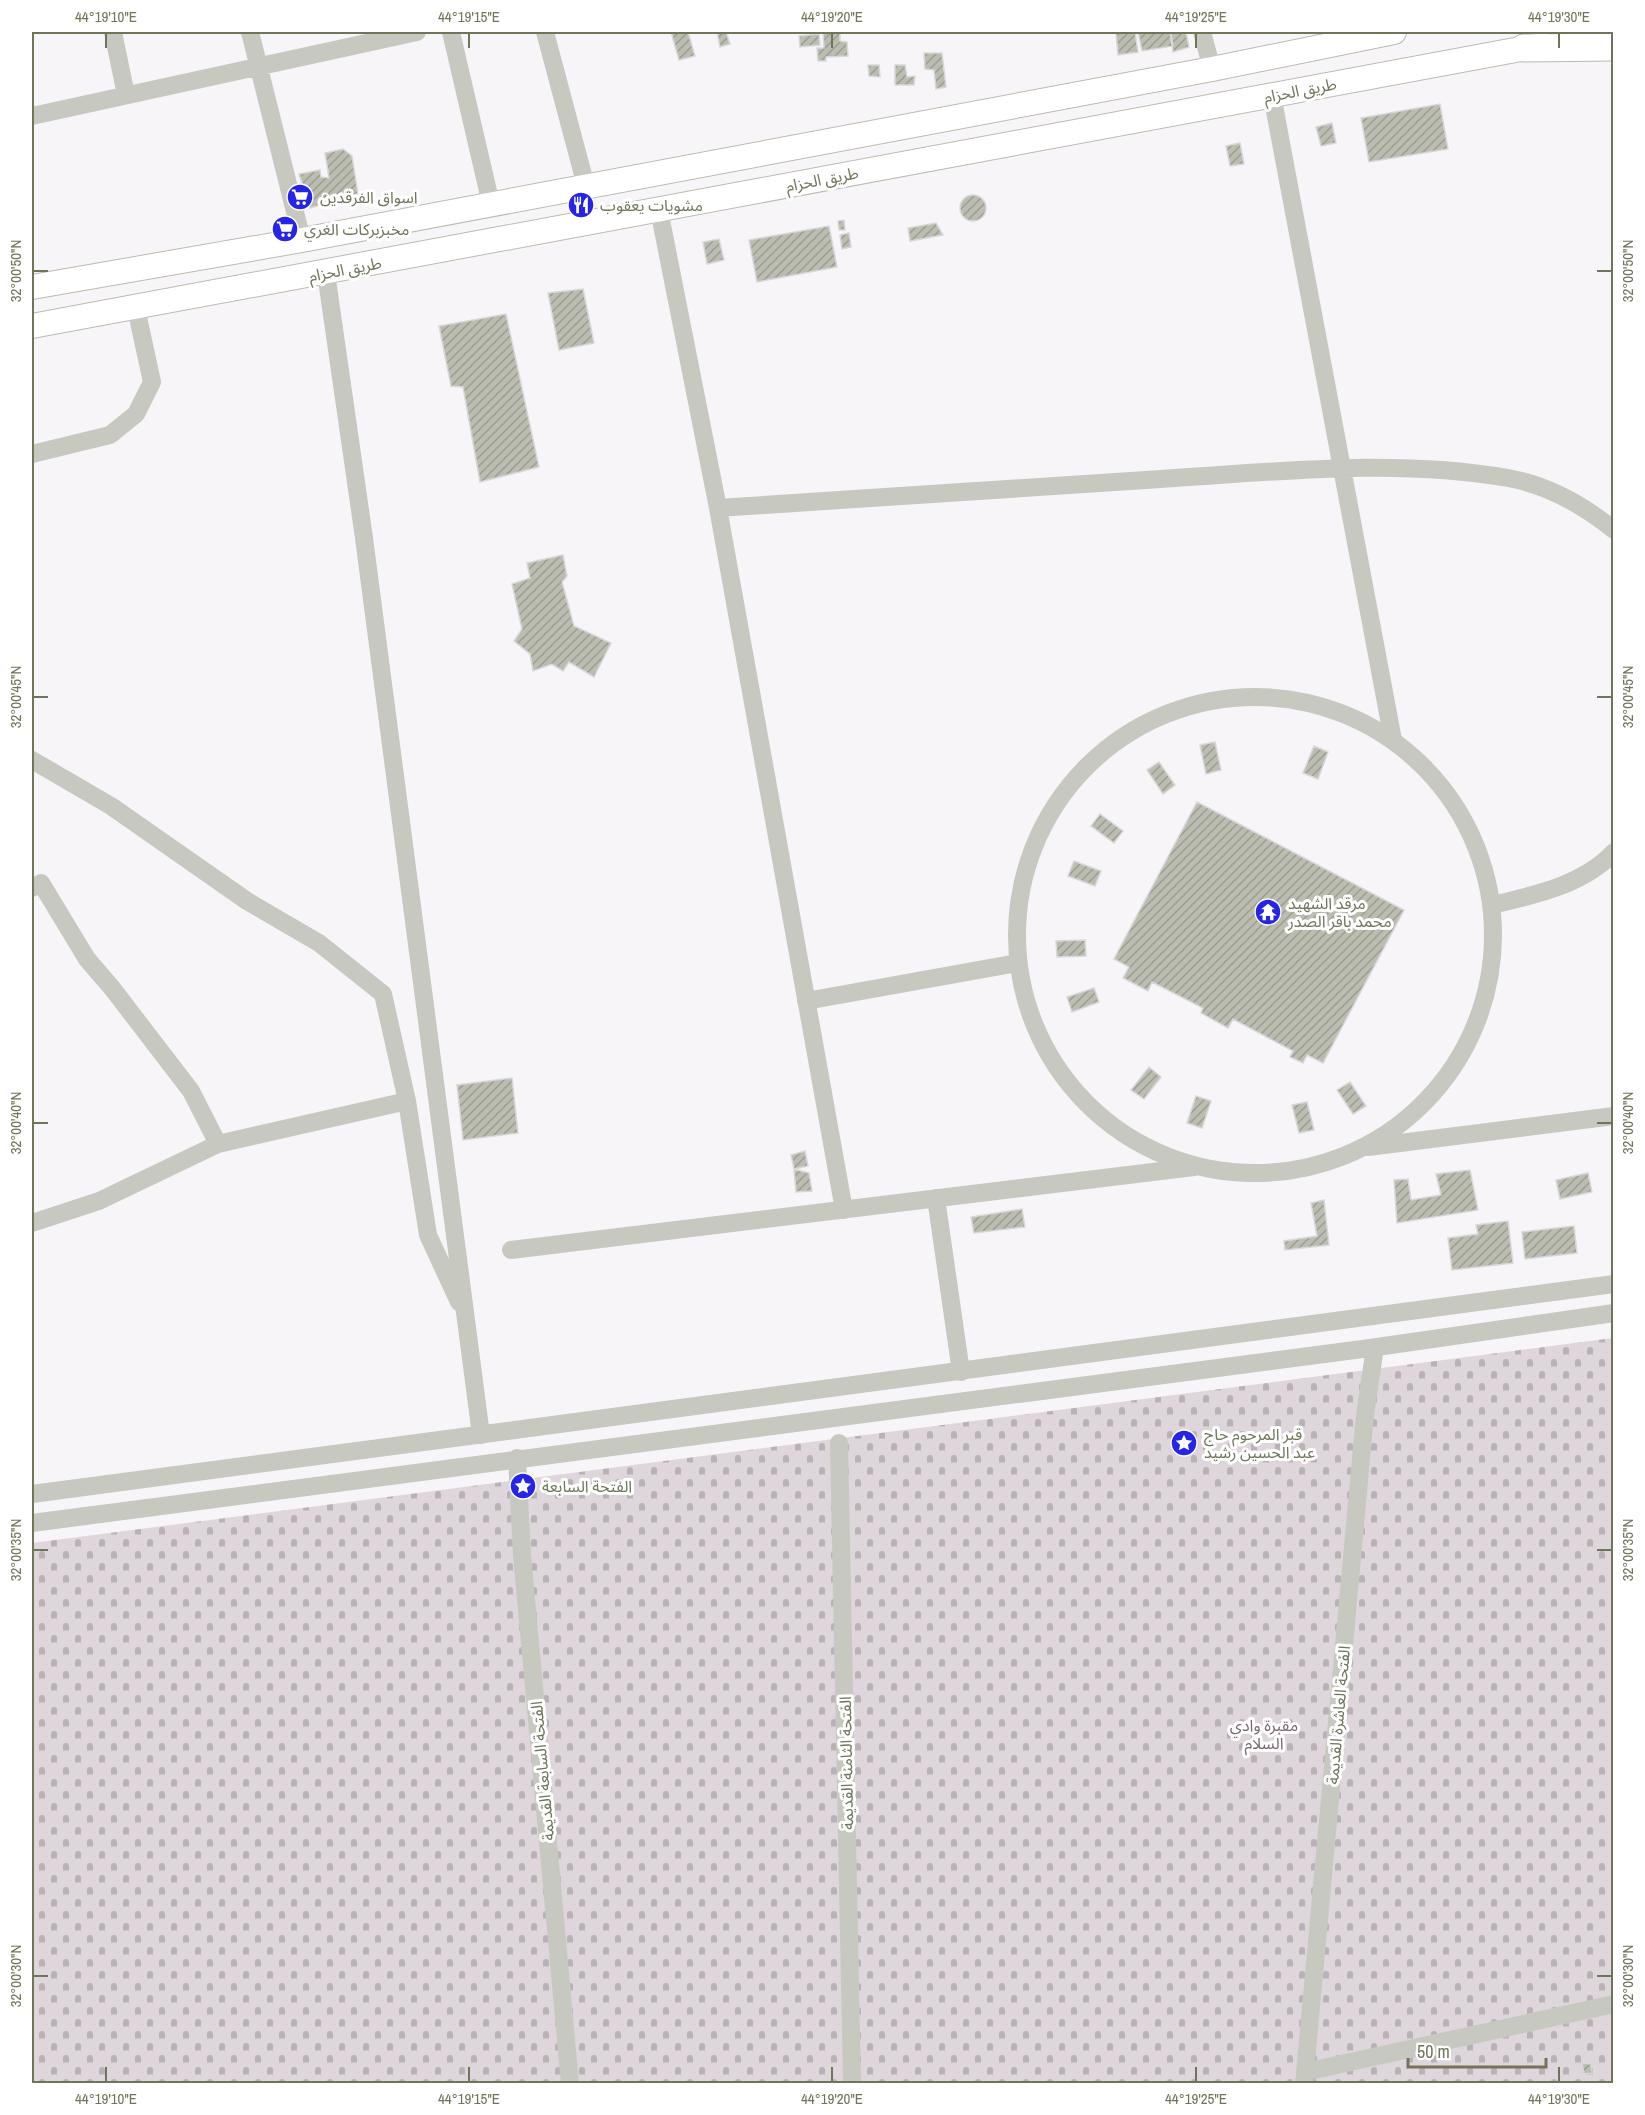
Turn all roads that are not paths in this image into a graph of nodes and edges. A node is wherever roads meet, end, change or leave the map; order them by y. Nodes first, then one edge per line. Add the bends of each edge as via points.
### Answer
1 (113, 32) edge
2 (250, 32) edge
3 (417, 32) edge
4 (451, 32) edge
5 (545, 32) edge
6 (1202, 32) edge
7 (1394, 32) edge
8 (1614, 37) edge
9 (331, 40) edge
10 (1614, 47) edge
11 (1524, 48) junction
12 (258, 64) junction
13 (1212, 69) junction
14 (126, 95) junction
15 (1272, 95) junction
16 (32, 116) edge
17 (586, 186) junction
18 (491, 204) junction
19 (659, 210) junction
20 (302, 240) junction
21 (152, 266) junction
22 (326, 273) junction
23 (32, 287) edge
24 (32, 293) edge
25 (164, 302) junction
26 (136, 308) junction
27 (32, 324) edge
28 (32, 454) edge
29 (1341, 467) junction
30 (718, 508) junction
31 (1614, 530) edge
32 (1393, 740) junction
33 (32, 760) edge
34 (1614, 852) edge
35 (32, 888) edge
36 (1492, 905) junction
37 (1017, 963) junction
38 (806, 1001) junction
39 (407, 1101) junction
40 (1614, 1116) edge
41 (218, 1144) junction
42 (1363, 1148) junction
43 (1199, 1167) junction
44 (936, 1198) junction
45 (844, 1210) junction
46 (32, 1223) edge
47 (511, 1250) dead end
48 (1614, 1284) edge
49 (1614, 1313) edge
50 (467, 1319) junction
51 (1303, 1327) junction
52 (1246, 1335) junction
53 (1375, 1347) junction
54 (1314, 1355) junction
55 (1246, 1364) junction
56 (961, 1372) junction
57 (481, 1436) junction
58 (839, 1443) dead end
59 (517, 1458) junction
60 (55, 1491) junction
61 (32, 1494) edge
62 (63, 1519) junction
63 (32, 1523) edge
64 (1614, 2004) edge
65 (1304, 2078) edge
66 (570, 2084) edge
67 (852, 2084) edge

1 - 14 street
2 - 12 street
3 - 9 street
4 - 18 street
5 - 17 street
6 - 13 street
7 - 13 main road
8 - 11 main road, طريق الحزام
9 - 12 street
10 - 11 highway
11 - 15 main road, طريق الحزام
12 - 14 street
12 - 20 street
13 - 17 main road
14 - 16 street
15 - 19 main road, طريق الحزام
15 - 29 street
17 - 18 main road
18 - 20 main road
19 - 22 main road, طريق الحزام
19 - 30 street
20 - 21 main road
21 - 23 main road
21 - 25 main road via 146,276 146,288 153,298
22 - 25 main road, طريق الحزام
22 - 50 street
24 - 27 main road via 38,306
25 - 26 main road, طريق الحزام
26 - 27 main road, طريق الحزام
26 - 28 street via 152,382 136,414 110,435
29 - 30 street
29 - 31 street via 1449,469 1510,479 1551,490 1591,511
29 - 32 street
30 - 38 street
32 - 36 street via 1430,773 1460,812 1481,857
32 - 37 street via 1345,714 1292,699 1237,697 1182,707 1132,730 1089,763 1054,806 1034,845 1017,908
33 - 39 street via 111,807 247,901 319,943 383,994
34 - 36 street via 1579,877 1545,893
35 - 41 street via 40,883 87,959 191,1091
36 - 42 street via 1493,963 1479,1020 1443,1081 1411,1115
37 - 38 street
37 - 43 street via 1027,1010 1043,1045 1076,1093 1111,1126 1153,1151
38 - 45 street
39 - 41 street
39 - 50 street via 428,1235
40 - 42 street
41 - 46 street via 99,1201
42 - 43 street via 1310,1167 1266,1172
43 - 44 street
44 - 45 street
44 - 56 street
45 - 47 street
48 - 51 street
49 - 53 street
50 - 57 street
51 - 52 street
51 - 54 street via 1304,1346
52 - 55 street via 1252,1349
52 - 56 street
53 - 54 street
53 - 65 street, الفتحة العاشرة القديمة via 1365,1415
54 - 55 street
55 - 59 street
56 - 57 street
57 - 60 street
58 - 67 street, الفتحة الثامنة القديمة
59 - 62 street
59 - 66 street, الفتحة السابعة القديمة via 522,1555
60 - 61 street
60 - 62 street via 55,1510
62 - 63 street
64 - 65 street

